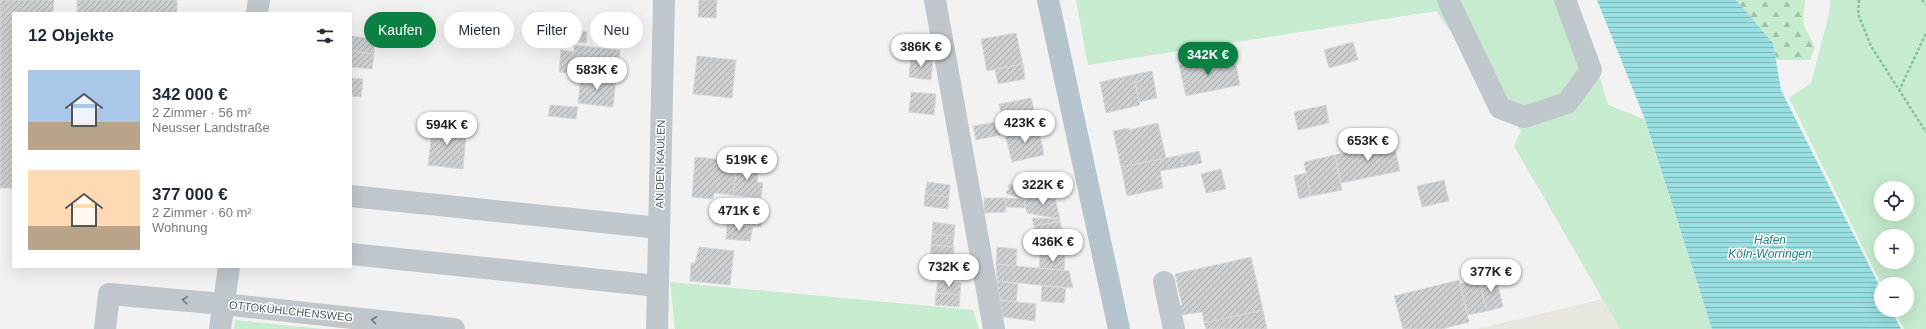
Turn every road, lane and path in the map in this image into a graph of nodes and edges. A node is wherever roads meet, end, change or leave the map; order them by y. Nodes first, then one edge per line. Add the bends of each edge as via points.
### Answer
1 (664, 0) edge
2 (935, 0) edge
3 (1048, 0) edge
4 (1448, 0) edge
5 (1565, 0) edge
6 (1859, 0) edge
7 (1922, 0) edge
8 (1926, 4) edge
9 (1926, 33) edge
10 (1899, 90) junction
11 (1926, 132) edge
12 (352, 196) edge
13 (659, 228) junction
14 (352, 254) edge
15 (229, 268) edge
16 (1164, 282) dead end
17 (657, 286) junction
18 (224, 304) junction
19 (106, 329) edge
20 (220, 329) edge
21 (454, 329) edge
22 (657, 329) edge
23 (994, 329) edge
24 (1119, 329) edge
25 (1174, 329) edge

1 - 13 street, AN DEN KAULEN
2 - 23 street
3 - 24 main road
4 - 5 street via 1500,108 1524,117 1567,103 1591,70
6 - 10 path via 1858,14 1871,46
7 - 8 path
9 - 10 path
10 - 11 path
12 - 13 street
13 - 17 street, AN DEN KAULEN
14 - 17 street
15 - 18 street
16 - 25 street
17 - 22 street, AN DEN KAULEN
18 -> 19 street, OTTOKÜHLCHENSWEG via 109,294
18 - 20 street
21 -> 18 street, OTTOKÜHLCHENSWEG

